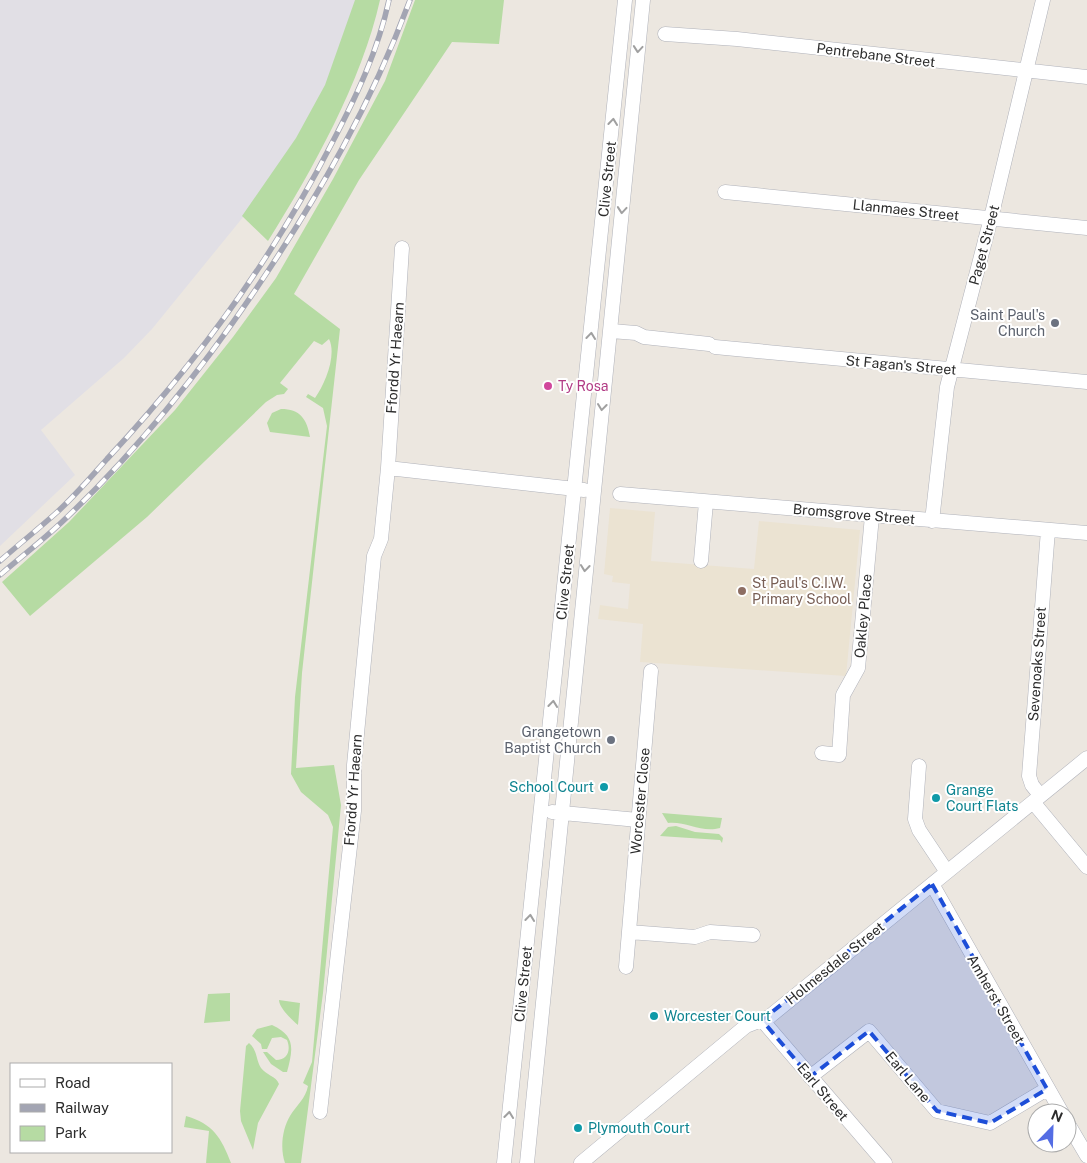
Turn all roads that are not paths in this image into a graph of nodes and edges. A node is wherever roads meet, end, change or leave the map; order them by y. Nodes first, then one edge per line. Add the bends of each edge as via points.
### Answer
1 (626, 0) edge
2 (642, 0) edge
3 (1044, 0) edge
4 (666, 34) dead end
5 (1027, 71) junction
6 (1087, 76) edge
7 (725, 192) dead end
8 (991, 218) junction
9 (1087, 228) edge
10 (402, 248) dead end
11 (611, 331) junction
12 (951, 369) junction
13 (1087, 382) edge
14 (388, 468) junction
15 (575, 489) junction
16 (592, 491) junction
17 (620, 494) dead end
18 (706, 502) junction
19 (872, 516) junction
20 (932, 521) junction
21 (1048, 530) junction
22 (1087, 533) edge
23 (701, 561) dead end
24 (651, 671) dead end
25 (822, 753) dead end
26 (1087, 758) edge
27 (919, 766) dead end
28 (1037, 799) junction
29 (541, 811) junction
30 (560, 813) junction
31 (638, 820) junction
32 (1087, 867) edge
33 (947, 872) junction
34 (932, 884) junction
35 (629, 932) junction
36 (753, 935) dead end
37 (626, 967) dead end
38 (762, 1020) junction
39 (810, 1077) junction
40 (1047, 1089) junction
41 (1056, 1103) edge
42 (320, 1112) dead end
43 (1077, 1139) edge
44 (1087, 1156) edge
45 (527, 1162) edge
46 (504, 1163) edge
47 (581, 1163) edge
48 (885, 1163) edge

15 -> 1 street, Clive Street
2 -> 11 street, Clive Street
3 - 5 street, Paget Street
4 - 5 street, Pentrebane Street via 737,38
5 - 6 street, Pentrebane Street
5 - 8 street, Paget Street
7 - 8 street, Llanmaes Street
8 - 9 street, Llanmaes Street
8 - 12 street, Paget Street
10 - 14 street, Ffordd Yr Haearn
11 - 12 street, St Fagan's Street via 712,345
11 -> 16 street, Clive Street
12 - 13 street, St Fagan's Street
12 - 20 street, Paget Street
14 - 15 street
14 - 42 street, Ffordd Yr Haearn via 381,539 374,556 354,764 354,811
15 - 16 street
29 -> 15 street, Clive Street
16 -> 30 street, Clive Street
17 - 18 street, Bromsgrove Street
18 - 19 street, Bromsgrove Street
18 - 23 street
19 - 20 street, Bromsgrove Street
19 - 25 street, Oakley Place via 858,668 843,696 839,755
20 - 21 street, Bromsgrove Street
21 - 22 street, Bromsgrove Street
21 - 28 street, Sevenoaks Street via 1030,776
24 - 31 street, Worcester Close
26 - 28 street, Holmesdale Street
27 - 33 street via 915,819 918,830
28 - 32 street, Sevenoaks Street
28 - 33 street, Holmesdale Street
29 - 30 street
46 -> 29 street, Clive Street
30 - 31 street
30 - 45 street, Clive Street
31 - 35 street, Worcester Close
33 - 34 street, Holmesdale Street
34 - 38 street, Holmesdale Street
34 - 40 street, Amherst Street
35 - 36 street via 694,937 710,932
35 - 37 street, Worcester Close
38 - 39 street, Earl Street
38 - 47 street, Holmesdale Street via 746,1026
39 - 40 street, Earl Lane via 869,1031 937,1111 990,1123
39 - 48 street, Earl Street
40 - 41 street, Amherst Street
43 - 44 street

